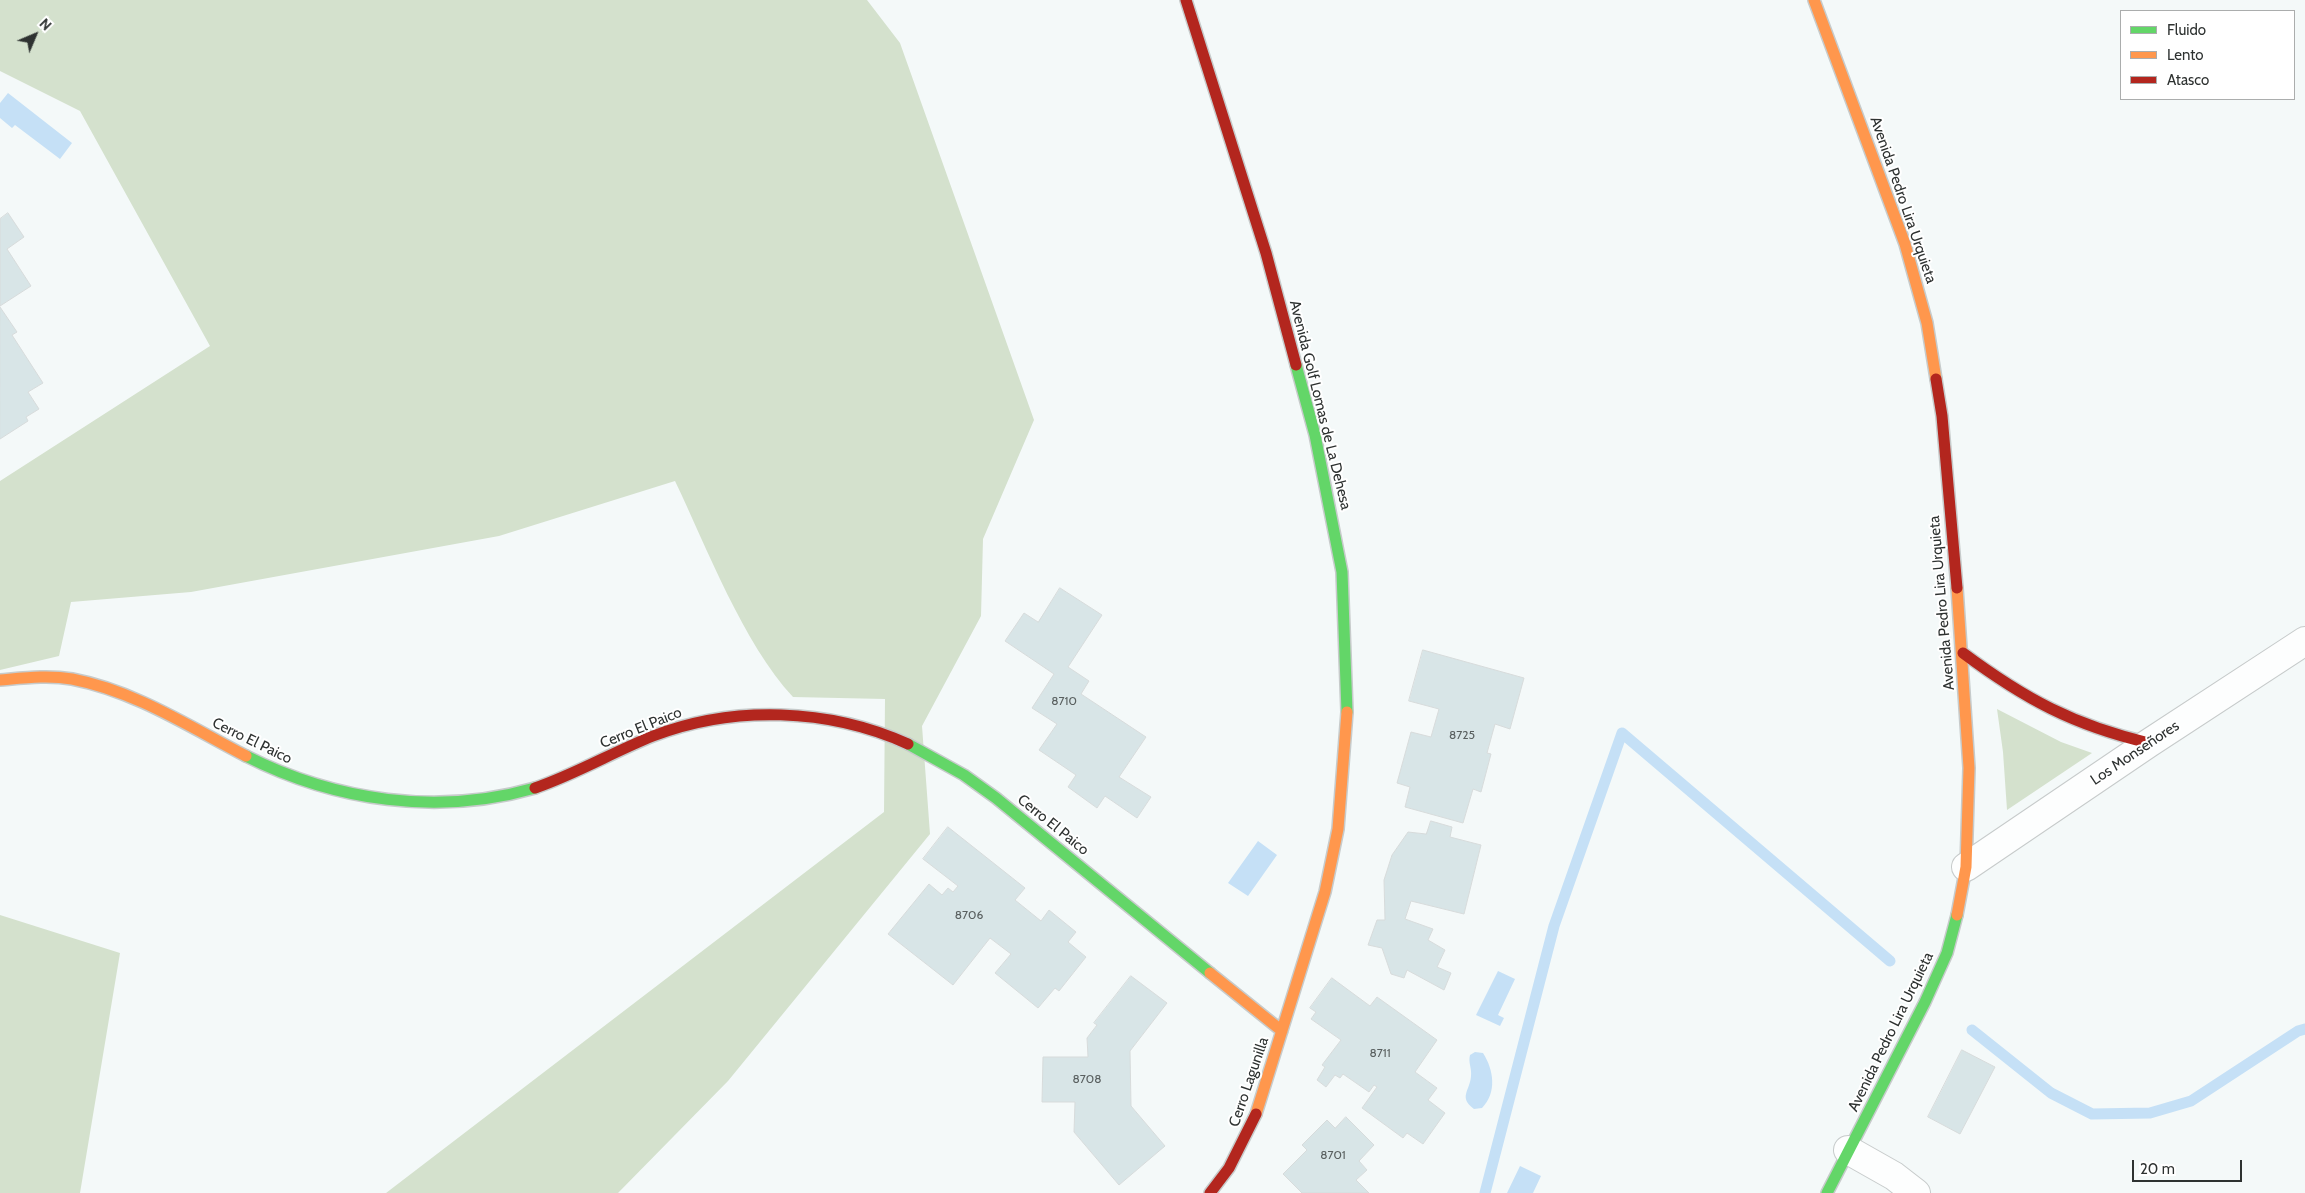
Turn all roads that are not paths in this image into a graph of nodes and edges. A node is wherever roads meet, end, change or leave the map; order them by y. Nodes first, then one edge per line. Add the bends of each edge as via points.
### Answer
1 (1186, 0) edge
2 (1814, 0) edge
3 (2305, 641) edge
4 (1963, 653) junction
5 (0, 680) edge
6 (2149, 743) junction
7 (1966, 867) junction
8 (1282, 1031) junction
9 (1848, 1150) junction
10 (1210, 1193) edge
11 (1827, 1193) edge
12 (1916, 1193) edge

1 - 8 street, Avenida Golf Lomas de La Dehesa via 1269,262 1315,435 1342,572 1348,725 1338,829 1324,892
2 - 4 street, Avenida Pedro Lira Urquieta via 1905,244 1927,323 1942,416
3 - 6 street, Los Monseñores
4 - 6 street via 2021,695 2052,712 2083,726
4 - 7 street, Avenida Pedro Lira Urquieta via 1968,768
5 - 8 street, Cerro El Paico via 65,678 111,688 160,709 287,775 348,793 413,803 524,791 554,782 664,731 725,717 751,714 810,716 872,729 934,757 990,793
6 - 7 street, Los Monseñores
7 - 9 street, Avenida Pedro Lira Urquieta via 1947,953
8 - 10 street, Cerro Lagunilla via 1255,1119 1229,1168
9 - 11 street, Avenida Pedro Lira Urquieta
9 - 12 street via 1894,1176

